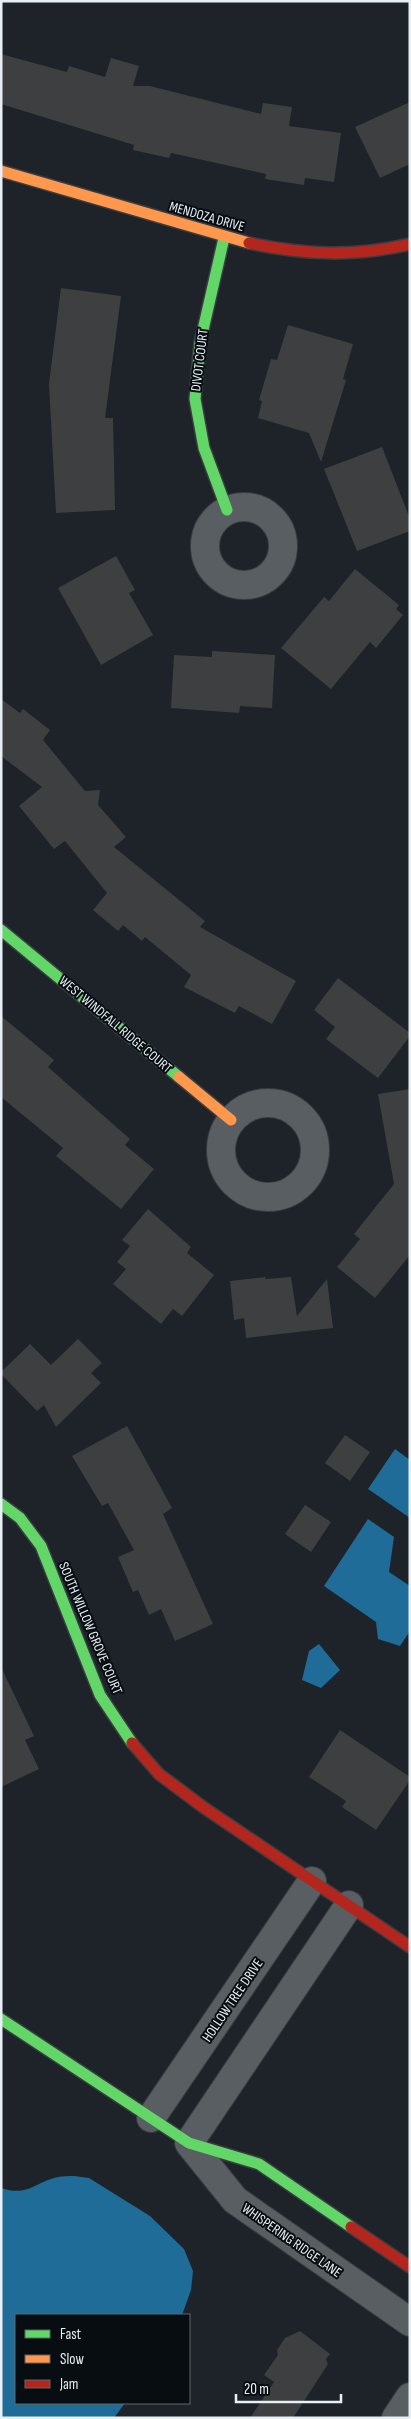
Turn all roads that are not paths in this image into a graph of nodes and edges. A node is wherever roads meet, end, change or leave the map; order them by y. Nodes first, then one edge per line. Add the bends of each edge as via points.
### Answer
1 (1, 171) edge
2 (224, 238) junction
3 (410, 244) edge
4 (227, 510) dead end
5 (1, 930) edge
6 (231, 1120) dead end
7 (1, 1504) edge
8 (312, 1881) junction
9 (348, 1905) junction
10 (410, 1946) edge
11 (1, 2019) edge
12 (150, 2118) junction
13 (189, 2143) junction
14 (410, 2266) edge
15 (410, 2322) edge
16 (410, 2397) edge
17 (396, 2418) edge

1 - 2 street, MENDOZA DRIVE
2 - 3 street, MENDOZA DRIVE via 283,251 322,255 367,252
2 - 4 street, DIVOT COURT via 200,343 195,399 204,448
5 - 6 street, WEST WINDFALL RIDGE COURT
7 - 8 street, SOUTH WILLOW GROVE COURT via 20,1518 41,1546 100,1694 126,1735 160,1774 203,1808
8 - 9 street, SOUTH WILLOW GROVE COURT
8 - 12 street, HOLLOW TREE DRIVE
9 - 10 street, SOUTH WILLOW GROVE COURT
9 - 13 street
11 - 12 street, WHISPERING RIDGE LANE
12 - 13 street, WHISPERING RIDGE LANE
13 - 14 street, WHISPERING RIDGE LANE via 259,2164
13 - 15 street, WHISPERING RIDGE LANE via 235,2200
16 - 17 street

